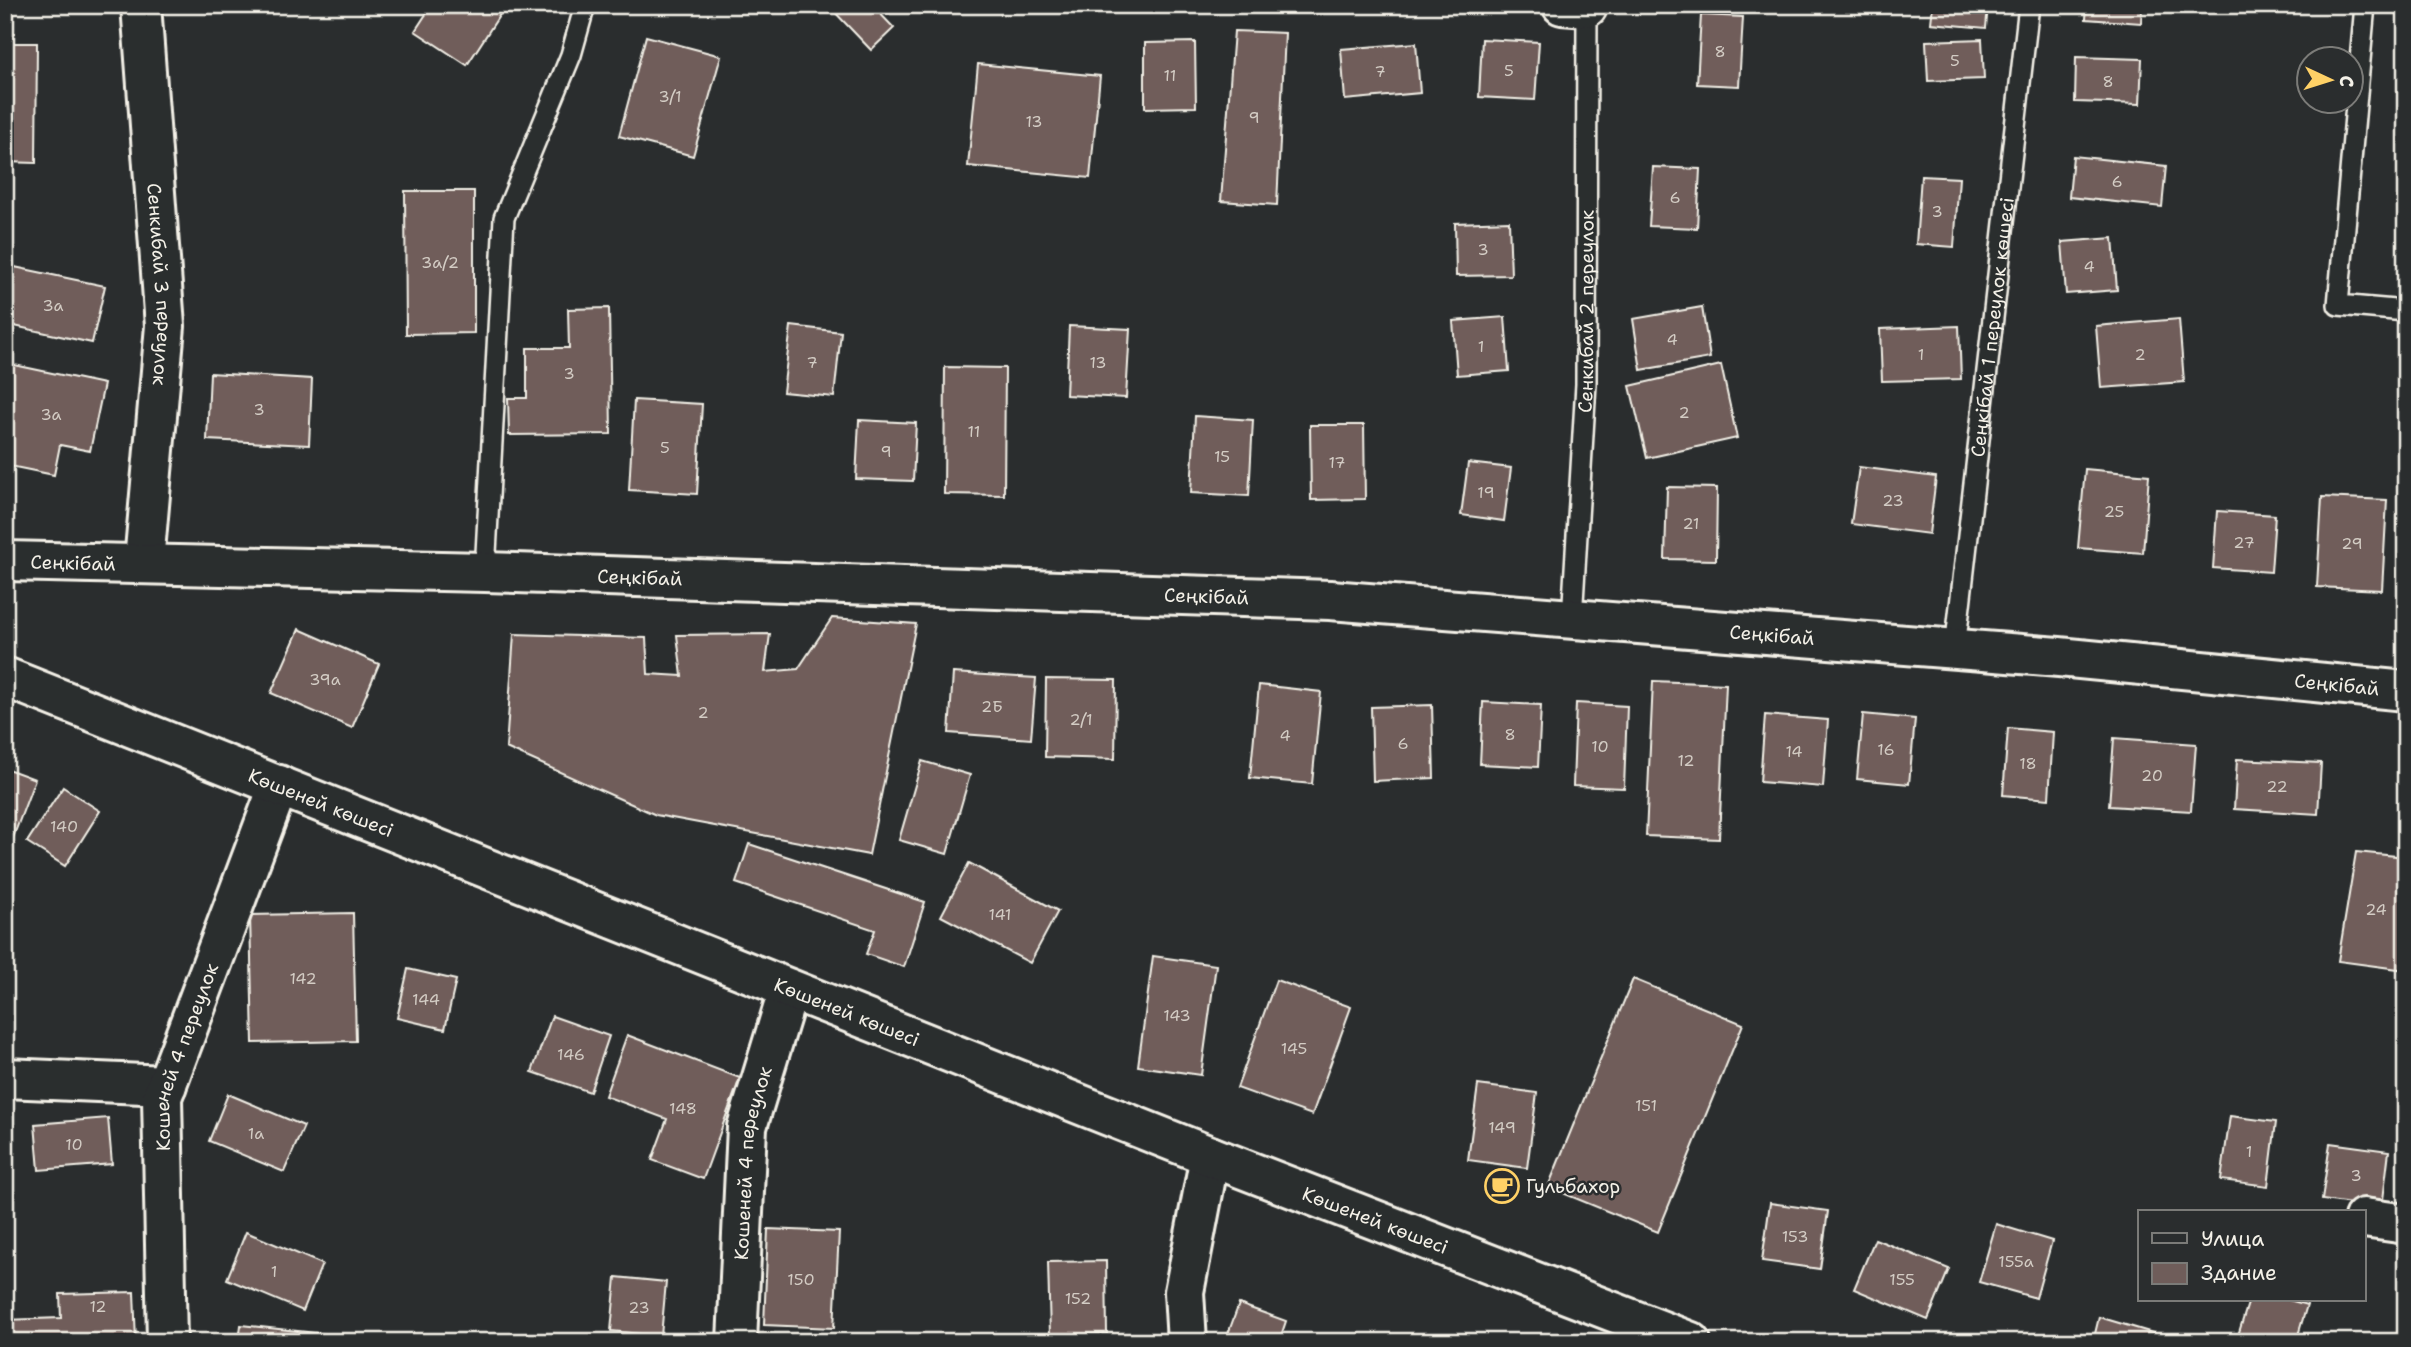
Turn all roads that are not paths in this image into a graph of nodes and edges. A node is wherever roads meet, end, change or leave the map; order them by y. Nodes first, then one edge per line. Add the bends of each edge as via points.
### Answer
1 (141, 5) edge
2 (585, 5) edge
3 (2029, 5) edge
4 (2365, 5) edge
5 (1579, 6) edge
6 (2406, 311) edge
7 (5, 561) edge
8 (144, 562) junction
9 (485, 572) junction
10 (1572, 619) junction
11 (1955, 649) junction
12 (5, 677) edge
13 (2406, 691) edge
14 (279, 785) junction
15 (789, 989) junction
16 (5, 1078) edge
17 (167, 1085) junction
18 (1210, 1156) junction
19 (2366, 1219) edge
20 (2406, 1224) edge
21 (167, 1342) edge
22 (737, 1342) edge
23 (1187, 1342) edge
24 (1691, 1342) edge

1 - 8 street, Сенкибай 3 переулок via 165,326
2 - 9 lane via 571,55 504,218
3 - 11 lane, Сеңкібай 1 переулок көшесі
4 - 6 lane via 2338,305
5 - 10 lane, Сенкибай 2 переулок via 1586,384
7 - 8 street, Сеңкібай
8 - 9 street, Сеңкібай
9 - 10 street, Сеңкібай via 1330,600
10 - 11 street, Сеңкібай
11 - 13 street, Сеңкібай
12 - 14 street, Көшеней көшесі
14 - 15 street, Көшеней көшесі
14 - 17 street, Кошеней 4 переулок
15 - 18 street, Көшеней көшесі
15 - 22 street, Кошеней 4 переулок via 747,1127
16 - 17 street
17 - 21 street, Кошеней 4 переулок via 162,1097
18 - 23 street via 1184,1292
18 - 24 street, Көшеней көшесі
19 - 20 street

